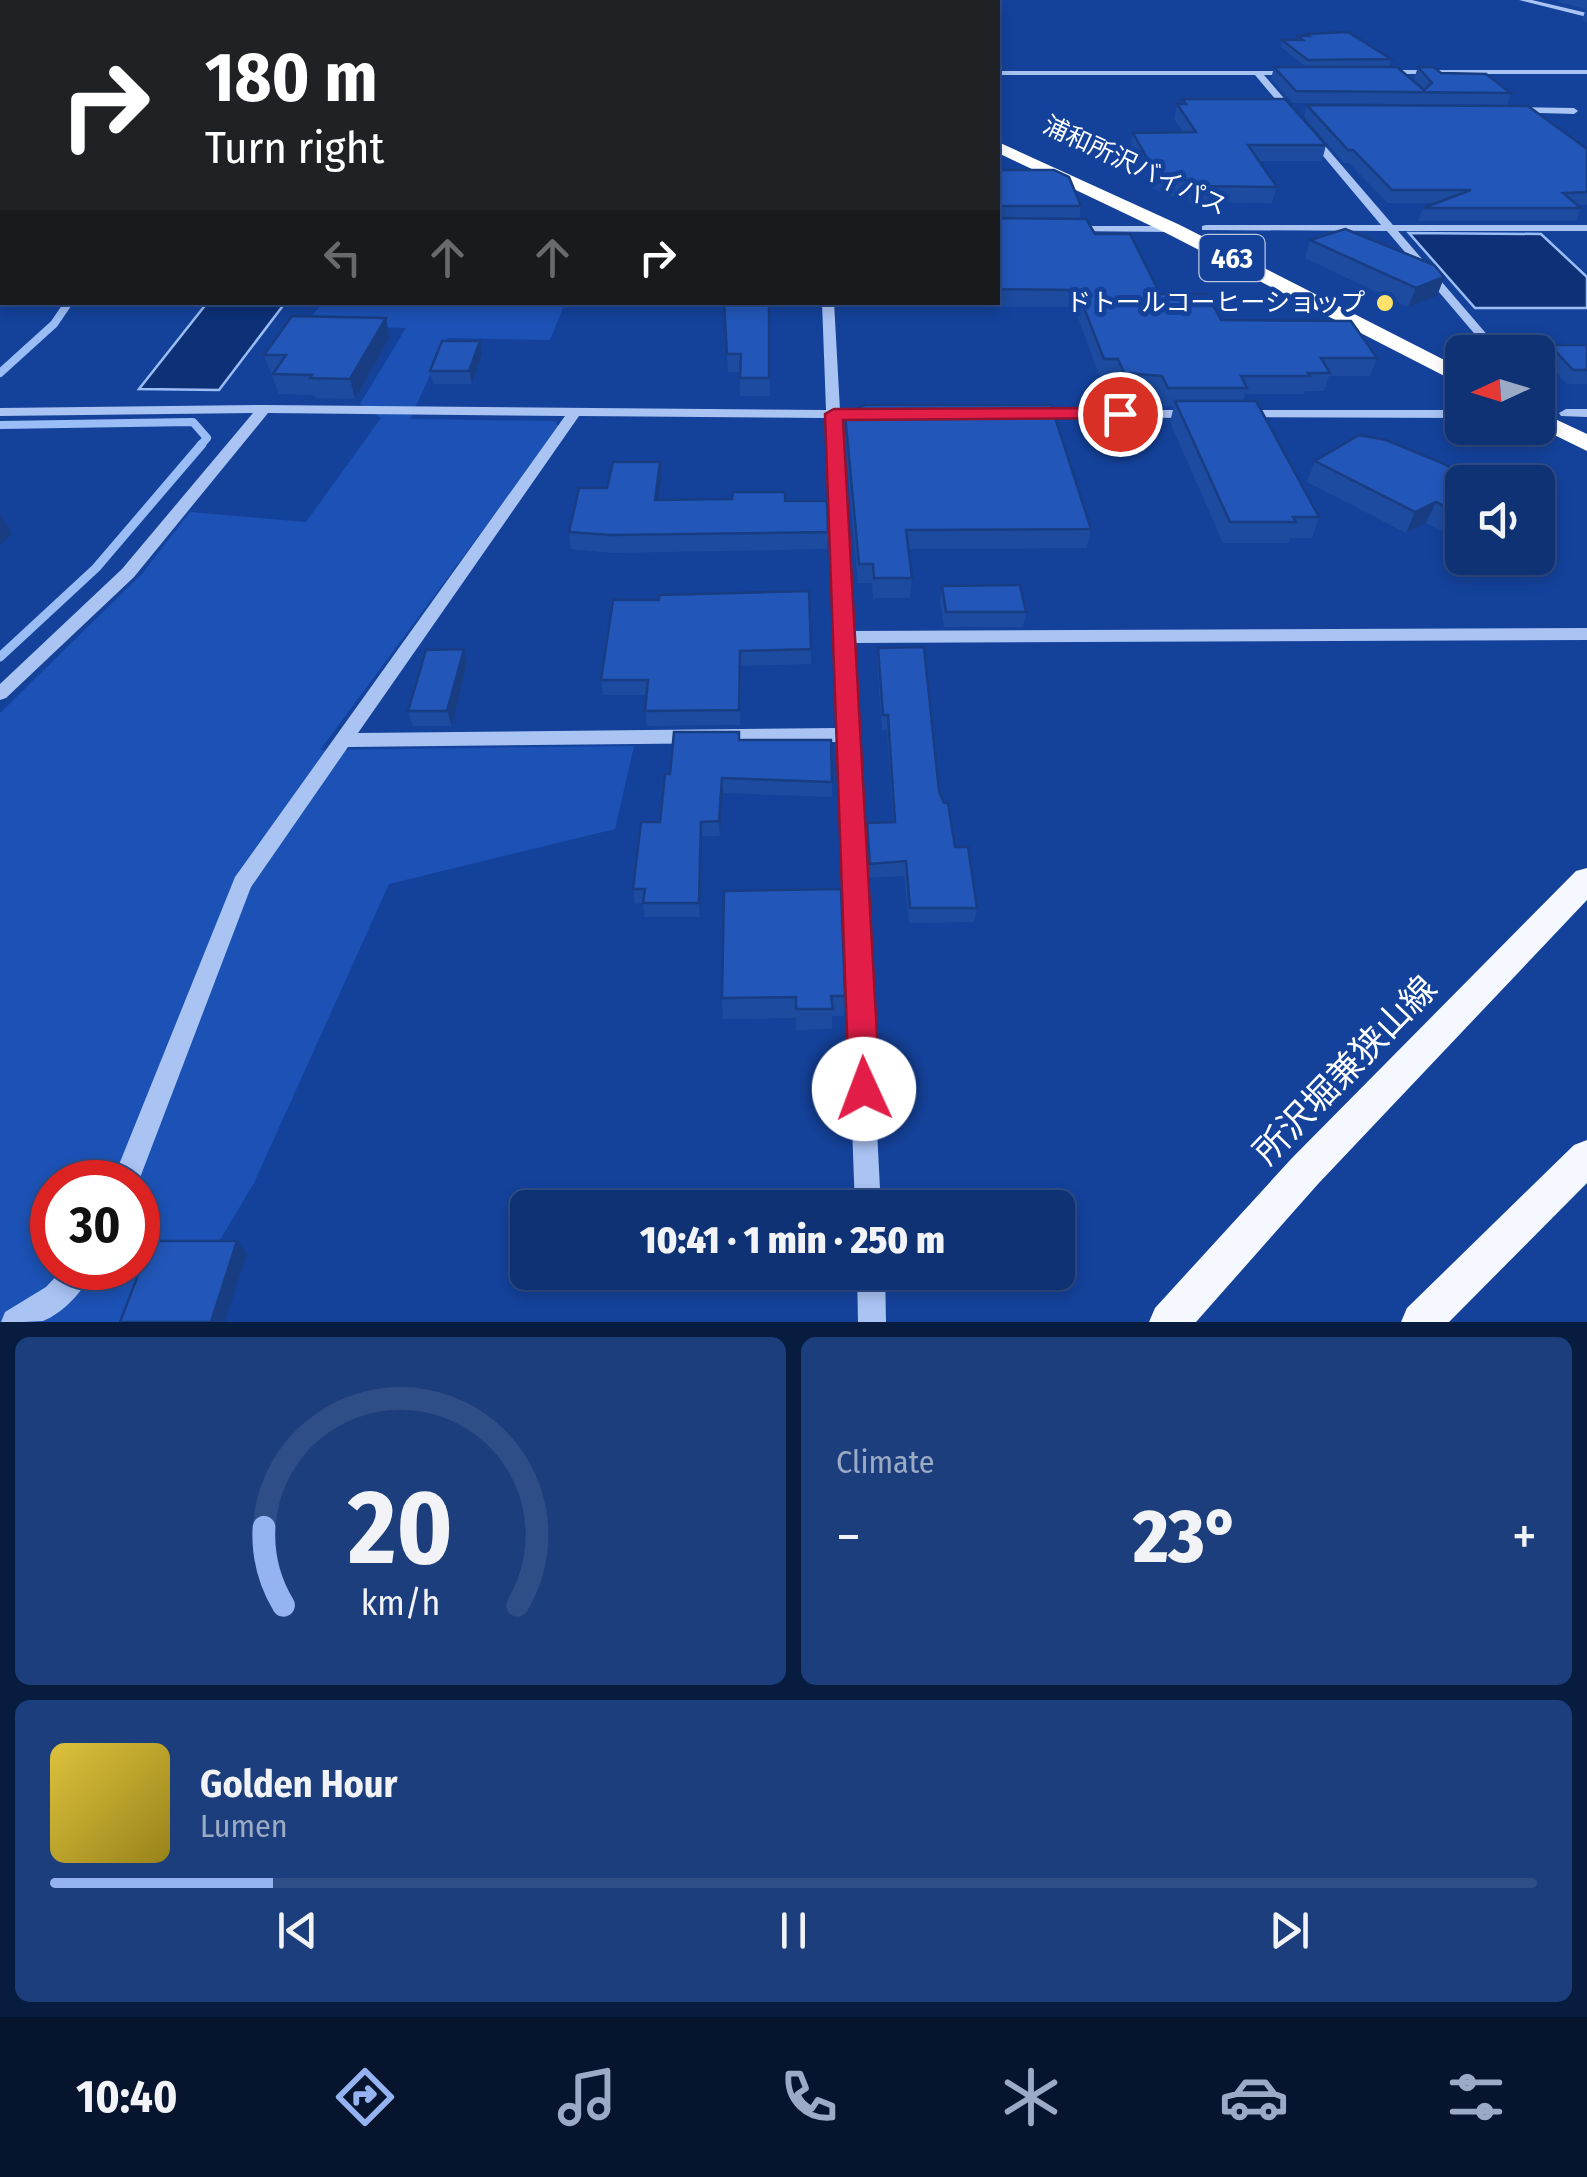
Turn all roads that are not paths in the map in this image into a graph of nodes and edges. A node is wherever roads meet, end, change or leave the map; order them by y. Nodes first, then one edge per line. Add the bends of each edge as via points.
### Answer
1 (1523, 0) edge
2 (1587, 16) edge
3 (1257, 72) junction
4 (1316, 72) edge
5 (1376, 72) edge
6 (1396, 72) junction
7 (1587, 72) edge
8 (1000, 73) edge
9 (1408, 84) edge
10 (1290, 110) junction
11 (1308, 110) edge
12 (1496, 110) edge
13 (1574, 110) dead end
14 (1000, 136) edge
15 (1000, 147) edge
16 (1173, 228) junction
17 (1206, 228) junction
18 (1393, 228) junction
19 (1587, 228) edge
20 (1056, 229) edge
21 (828, 305) edge
22 (1482, 335) edge
23 (1445, 351) edge
24 (1445, 369) edge
25 (1555, 406) edge
26 (264, 409) junction
27 (0, 412) edge
28 (573, 414) junction
29 (834, 414) junction
30 (892, 414) edge
31 (1008, 414) edge
32 (1213, 414) edge
33 (1232, 414) edge
34 (1445, 414) edge
35 (1580, 417) edge
36 (1555, 427) edge
37 (1587, 444) edge
38 (1587, 634) edge
39 (842, 637) junction
40 (0, 694) edge
41 (846, 735) junction
42 (345, 740) junction
43 (1587, 880) edge
44 (1587, 1158) edge
45 (134, 1160) edge
46 (867, 1190) edge
47 (62, 1290) edge
48 (871, 1290) edge
49 (15, 1322) edge
50 (872, 1322) edge
51 (1170, 1322) edge
52 (1421, 1322) edge

1 - 2 street
3 - 4 street
3 - 8 street
3 - 10 street
5 - 6 street
6 - 7 street
6 - 9 street
10 - 11 street
10 - 18 street
12 - 13 street
14 - 17 highway, 浦和所沢バイパス / 463
15 - 16 highway, 浦和所沢バイパス / 463
16 - 20 street
16 - 24 highway, 浦和所沢バイパス / 463
17 - 18 street
17 - 23 highway, 浦和所沢バイパス / 463
18 - 19 street
18 - 22 street
21 - 29 street
25 - 35 highway
26 - 27 street
26 - 28 street
26 - 40 street via 128,573
28 - 29 street
28 - 42 street
29 - 30 street
29 - 39 street
31 - 32 street
33 - 34 street
36 - 37 highway
38 - 39 street
39 - 41 street
41 - 42 street
41 - 46 street
42 - 45 street via 242,883
43 - 51 main road, 所沢堀兼狭山線
44 - 52 main road
47 - 49 street
48 - 50 street

